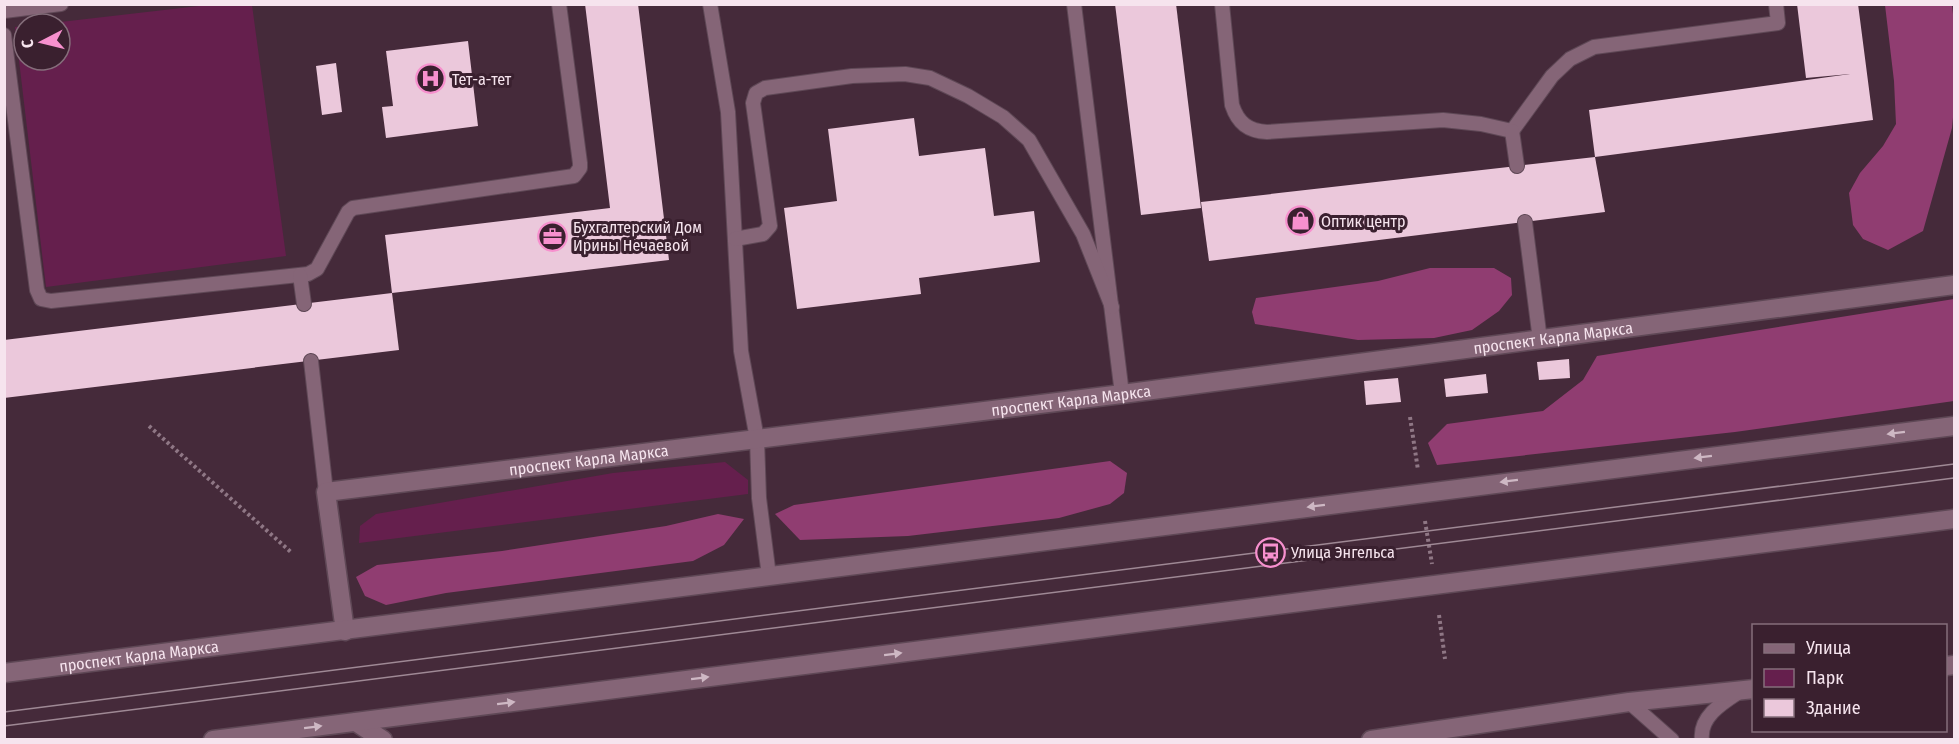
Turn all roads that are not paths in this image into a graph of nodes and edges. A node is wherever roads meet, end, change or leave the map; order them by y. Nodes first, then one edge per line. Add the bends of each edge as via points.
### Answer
1 (61, 4) edge
2 (559, 4) edge
3 (710, 4) edge
4 (1074, 4) edge
5 (1222, 4) edge
6 (1776, 4) edge
7 (4, 11) edge
8 (4, 36) edge
9 (1512, 131) junction
10 (1517, 166) dead end
11 (1525, 222) dead end
12 (735, 238) junction
13 (300, 275) junction
14 (1954, 285) edge
15 (304, 304) dead end
16 (1112, 307) junction
17 (1540, 340) junction
18 (310, 360) dead end
19 (1122, 394) junction
20 (1954, 426) edge
21 (757, 439) junction
22 (326, 492) junction
23 (1954, 519) edge
24 (769, 576) junction
25 (345, 631) junction
26 (4, 673) edge
27 (1747, 690) edge
28 (1629, 702) junction
29 (356, 722) junction
30 (213, 740) edge
31 (383, 740) edge
32 (1371, 740) edge
33 (1672, 740) edge
34 (1702, 740) edge

1 - 7 lane
2 - 13 lane via 580,163 577,173 353,208 317,269
3 - 12 lane via 728,112
4 - 16 lane
5 - 9 lane via 1232,105 1240,122 1255,132 1443,120
6 - 9 lane via 1778,22 1594,47 1570,59 1552,76
8 - 13 lane via 41,299 51,302
9 - 10 lane
11 - 17 lane
12 - 16 lane via 763,234 770,226 753,103 756,93 765,88 841,78 905,74 930,78 1003,117 1029,140 1083,234
12 - 21 lane via 741,351
13 - 15 lane
14 - 17 main road, проспект Карла Маркса
16 - 19 lane
17 - 19 main road, проспект Карла Маркса
18 - 22 lane
19 - 21 main road, проспект Карла Маркса
20 -> 24 main road, проспект Карла Маркса
21 - 22 main road, проспект Карла Маркса
21 - 24 lane via 759,498
22 - 25 main road
29 -> 23 main road
24 - 25 main road, проспект Карла Маркса
25 - 26 main road, проспект Карла Маркса
27 - 28 main road
27 - 34 lane via 1718,705 1706,720
28 - 32 main road
28 - 33 lane
30 -> 29 main road
29 - 31 main road

